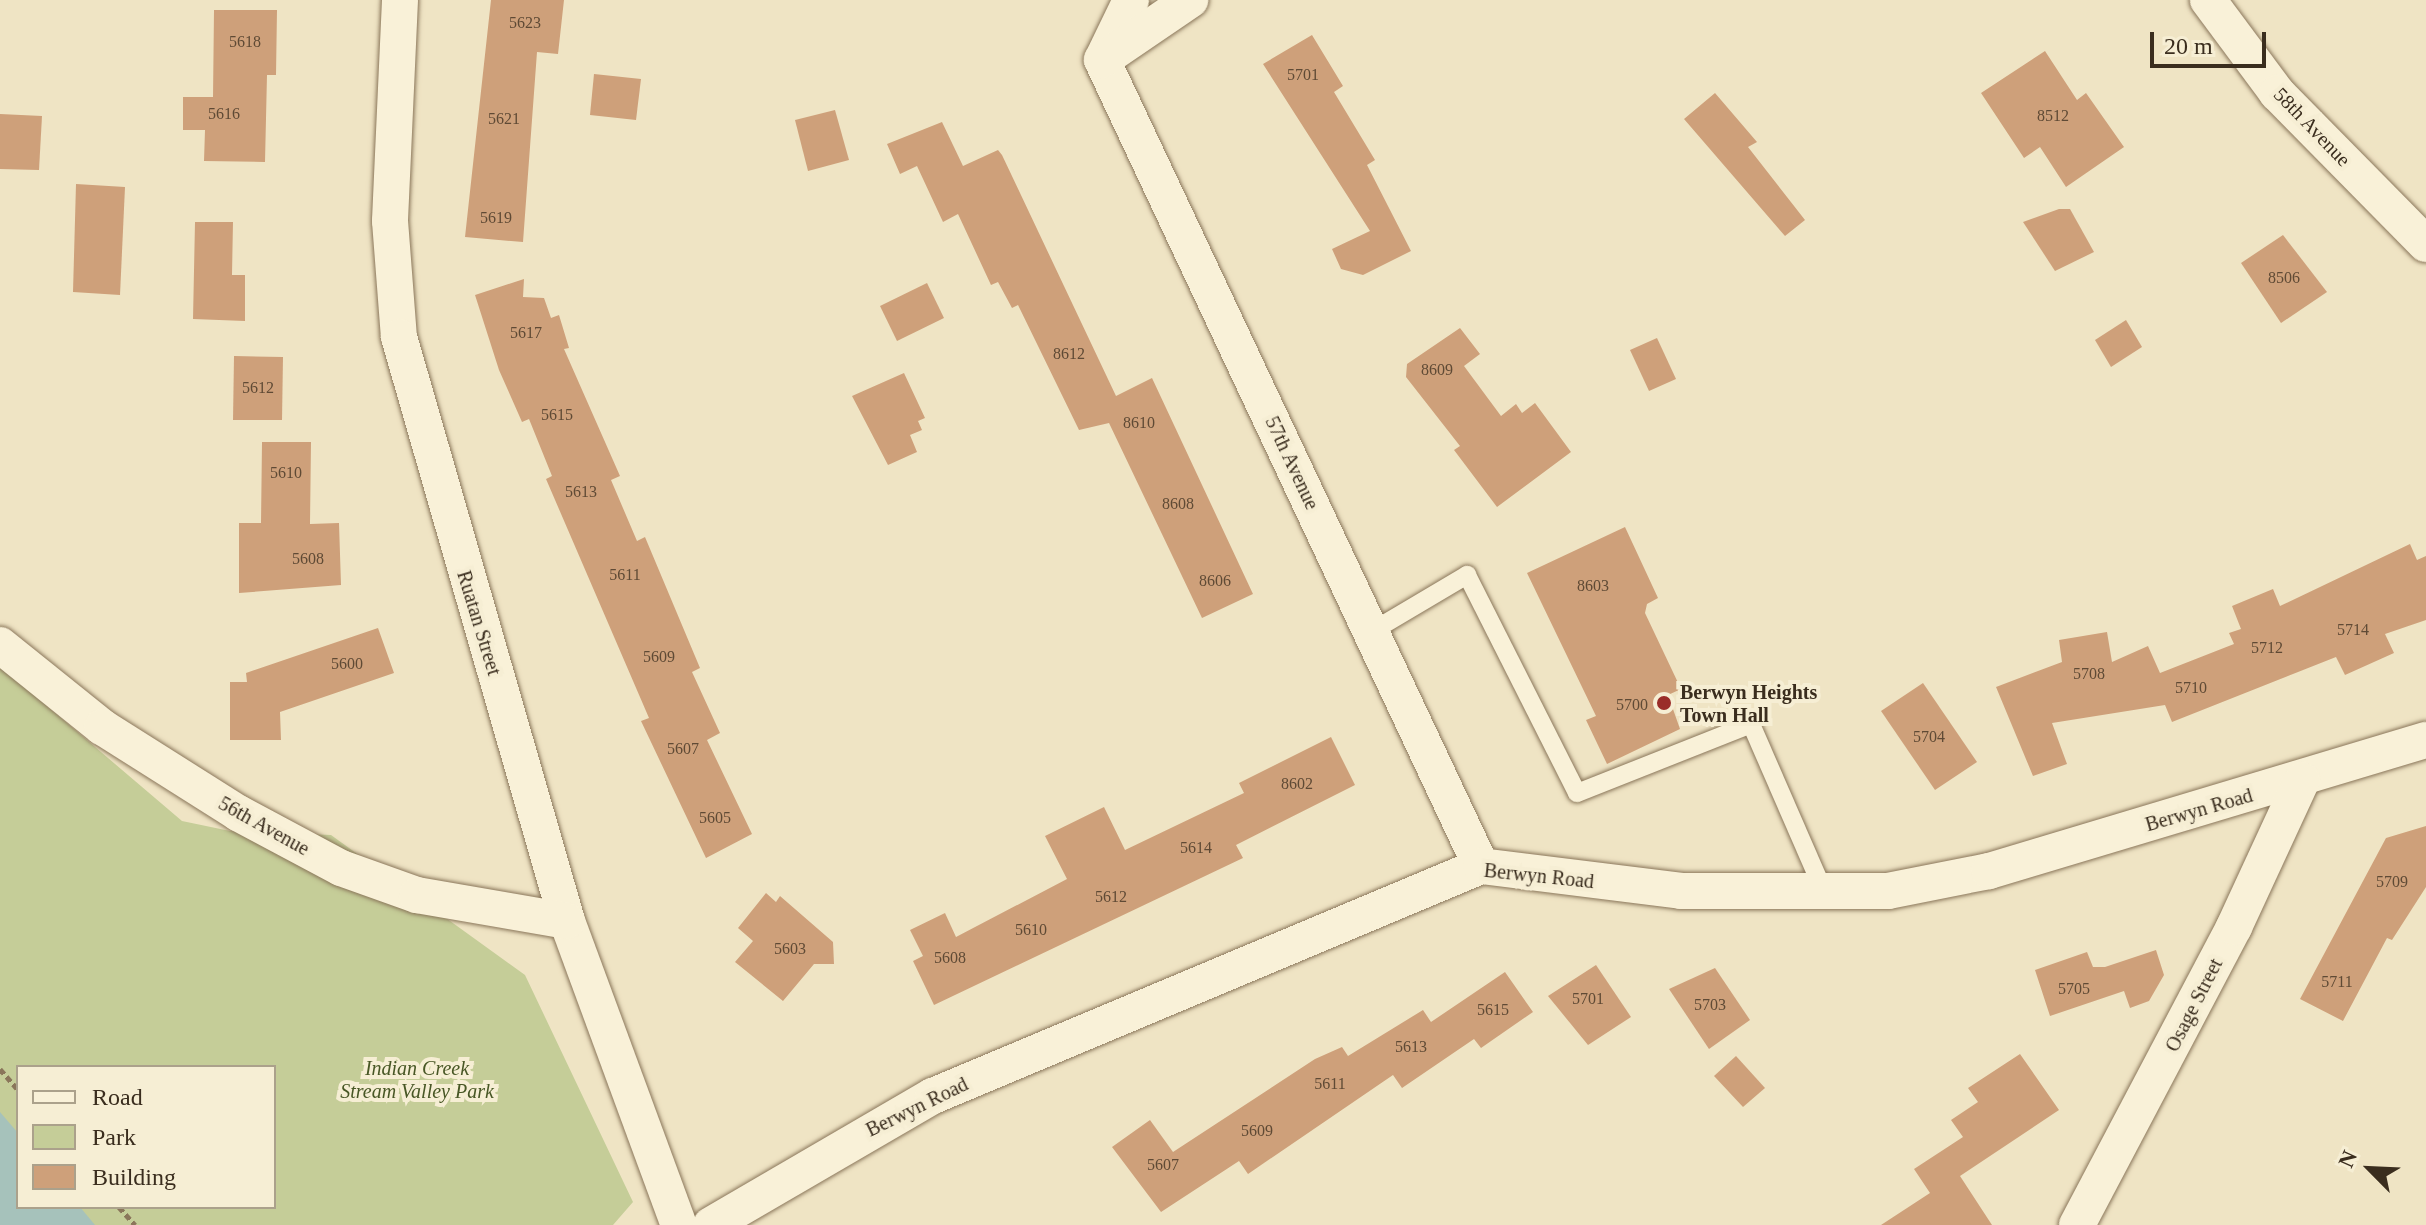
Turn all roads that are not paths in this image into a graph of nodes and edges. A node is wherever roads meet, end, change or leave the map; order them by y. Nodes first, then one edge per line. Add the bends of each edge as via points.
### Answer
1 (400, 0) edge
2 (1131, 0) edge
3 (1190, 0) edge
4 (2208, 0) edge
5 (1102, 60) junction
6 (2426, 244) edge
7 (1371, 632) junction
8 (0, 645) edge
9 (2426, 740) edge
10 (2302, 780) junction
11 (1481, 866) junction
12 (1825, 894) junction
13 (567, 921) junction
14 (679, 1225) edge
15 (711, 1225) edge
16 (2077, 1225) edge

1 - 13 street, Ruatan Street via 390,221 399,337
2 - 5 street
3 - 5 street
4 - 6 street, 58th Avenue via 2277,93
5 - 7 street, 57th Avenue
7 - 11 street, 57th Avenue
7 - 12 lane via 1467,575 1577,793 1751,724
8 - 13 street, 56th Avenue via 127,744 341,868 417,895
9 - 10 street, Berwyn Road
10 - 12 street, Berwyn Road via 1964,877
10 - 16 street, Osage Street via 2227,942
11 - 12 street, Berwyn Road via 1681,891
11 - 15 street, Berwyn Road via 933,1096
13 - 14 street, Ruatan Street

